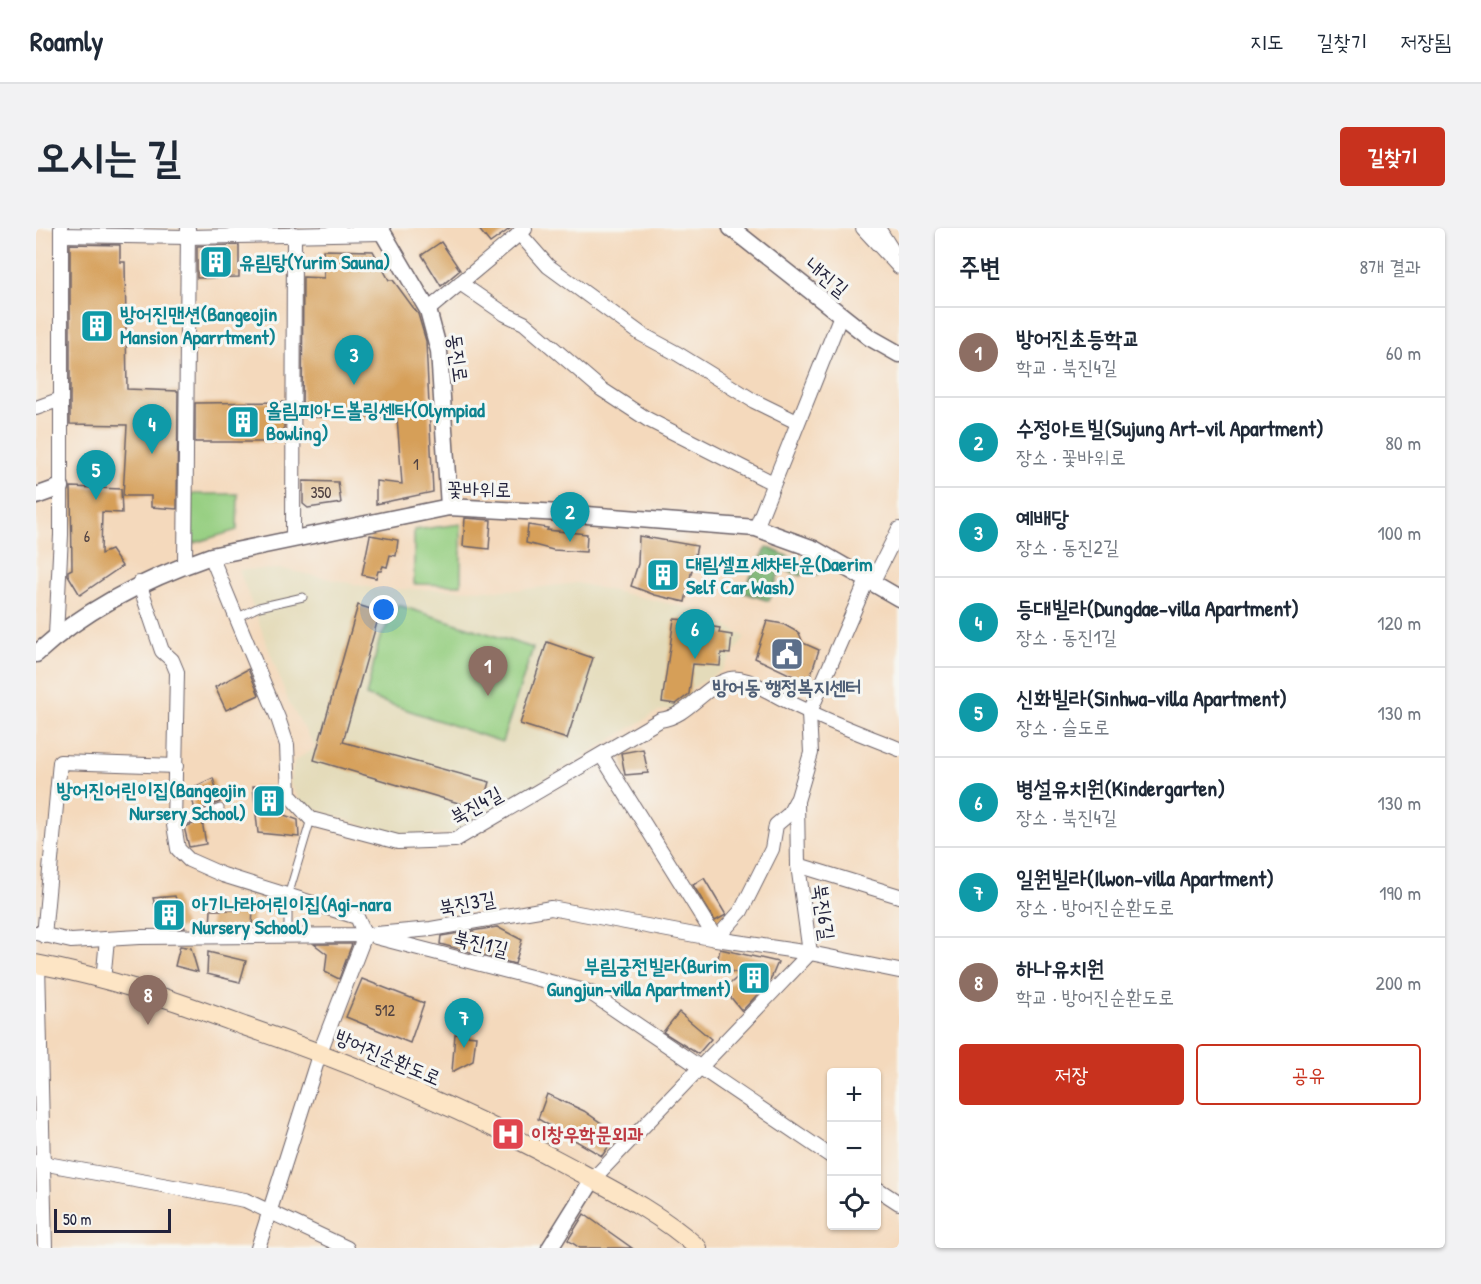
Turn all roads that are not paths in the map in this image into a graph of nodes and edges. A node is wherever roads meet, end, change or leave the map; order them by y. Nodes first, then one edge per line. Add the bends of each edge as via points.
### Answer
1 (731, 228) edge
2 (863, 228) edge
3 (878, 228) edge
4 (380, 230) edge
5 (61, 231) edge
6 (523, 231) edge
7 (188, 232) edge
8 (294, 234) junction
9 (899, 262) edge
10 (899, 267) edge
11 (460, 284) junction
12 (428, 310) junction
13 (840, 315) junction
14 (899, 354) edge
15 (61, 399) junction
16 (36, 408) edge
17 (797, 422) junction
18 (773, 483) junction
19 (61, 487) junction
20 (36, 496) edge
21 (449, 507) junction
22 (756, 528) junction
23 (899, 529) edge
24 (293, 539) junction
25 (211, 556) junction
26 (185, 565) junction
27 (870, 579) junction
28 (139, 583) junction
29 (303, 597) dead end
30 (899, 598) edge
31 (236, 618) junction
32 (56, 635) junction
33 (36, 654) edge
34 (809, 714) junction
35 (899, 749) edge
36 (602, 756) junction
37 (176, 766) junction
38 (797, 801) junction
39 (220, 808) dead end
40 (310, 819) junction
41 (174, 825) junction
42 (798, 865) junction
43 (288, 896) junction
44 (899, 896) edge
45 (40, 934) edge
46 (365, 935) junction
47 (288, 936) junction
48 (107, 939) junction
49 (716, 939) junction
50 (810, 953) junction
51 (37, 965) edge
52 (899, 971) edge
53 (103, 981) junction
54 (320, 1052) junction
55 (699, 1067) junction
56 (827, 1154) edge
57 (39, 1162) edge
58 (593, 1179) junction
59 (881, 1191) edge
60 (899, 1203) edge
61 (269, 1212) junction
62 (45, 1248) edge
63 (258, 1248) edge
64 (347, 1248) edge
65 (550, 1248) edge
66 (698, 1248) edge

1 - 13 street, 내진길
2 - 10 street
3 - 9 street
4 - 8 street
4 - 12 street, 동진로
5 - 7 street
5 - 15 street
6 - 11 street
6 - 17 street via 548,266 640,334
7 - 8 street
7 - 26 street
8 - 24 street
11 - 12 street
11 - 18 street via 524,323 601,388 647,419
12 - 21 street, 동진로 via 439,351
13 - 14 street, 내진길
13 - 17 street
15 - 16 street
15 - 19 street
17 - 18 street
18 - 22 street
19 - 20 street
19 - 32 street
21 - 22 street, 꽃바위로
21 - 24 street, 꽃바위로
22 - 27 street, 꽃바위로 via 814,549
23 - 27 street, 북진6길
24 - 25 street, 꽃바위로
25 - 26 street, 꽃바위로
25 - 31 street
26 - 28 street, 꽃바위로
27 - 30 street, 꽃바위로
27 - 34 street, 북진6길
28 - 32 street, 꽃바위로
28 - 37 street via 162,651 177,672
29 - 31 lane via 260,607
31 - 40 street via 278,718 286,745 289,795
32 - 33 street, 꽃바위로
34 - 35 street, 북진4길
34 - 36 street, 북진4길 via 757,685 732,678 702,694 691,707 660,720
34 - 38 street, 북진6길 via 811,753
36 - 40 street, 북진4길 via 455,840 398,842
36 - 49 street
37 - 41 street
37 - 45 street via 60,762
38 - 42 street, 북진6길
38 - 49 street via 776,825 772,849 741,911
39 - 41 lane
40 - 43 lane
41 - 43 street via 178,849 189,860
42 - 44 street
42 - 50 street, 북진6길
43 - 46 street via 357,917
43 - 47 lane
45 - 48 street, 북진3길 via 71,942
46 - 47 street, 북진3길
46 - 49 street, 북진3길 via 431,929 551,908
46 - 54 street
46 - 55 street, 북진1길 via 589,992
47 - 48 street, 북진3길
48 - 53 street
49 - 50 street, 북진3길
50 - 52 street, 북진3길
50 - 55 street, 북진6길
51 - 53 main road, 방어진순환도로
51 - 57 street
53 - 54 main road, 방어진순환도로 via 181,1003
54 - 58 main road, 방어진순환도로 via 507,1132
54 - 61 street
55 - 56 street, 북진1길
55 - 58 street, 북진6길
57 - 61 street via 245,1200
57 - 62 street
58 - 65 street
58 - 66 main road, 방어진순환도로
59 - 60 street
61 - 63 street
61 - 64 street

